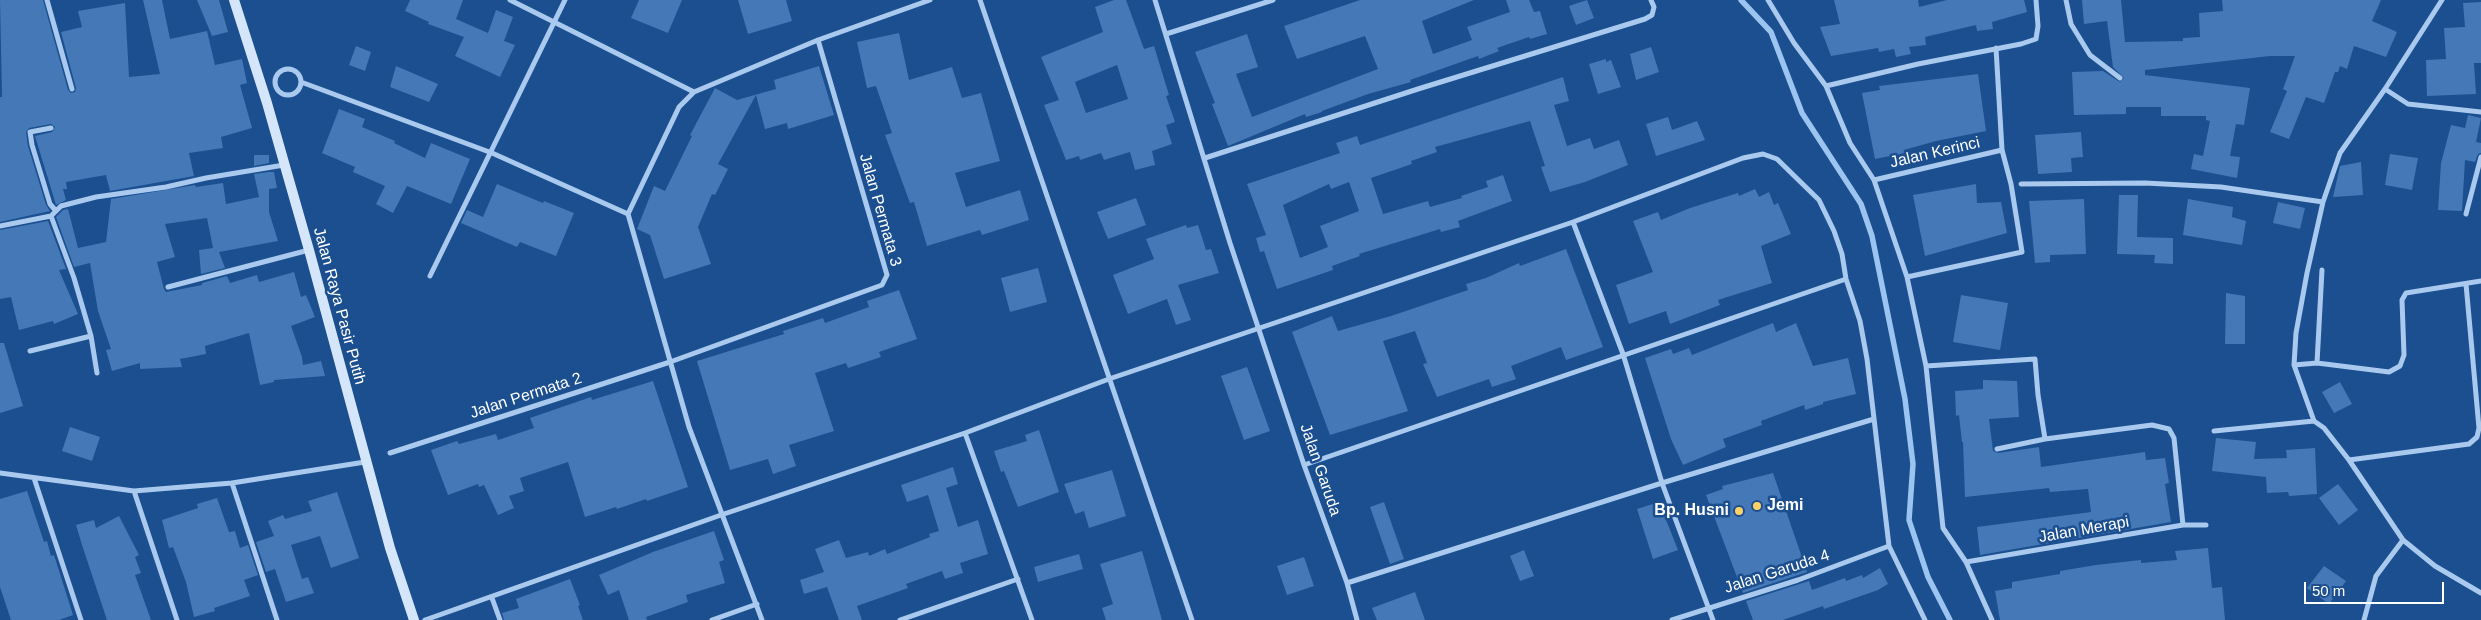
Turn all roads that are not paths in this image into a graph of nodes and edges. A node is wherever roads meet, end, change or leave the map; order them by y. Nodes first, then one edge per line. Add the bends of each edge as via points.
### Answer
1 (47, 0) edge
2 (234, 0) edge
3 (510, 0) edge
4 (565, 0) edge
5 (930, 0) edge
6 (980, 0) edge
7 (1155, 0) edge
8 (1273, 0) edge
9 (1651, 0) edge
10 (1768, 0) edge
11 (2036, 0) edge
12 (2066, 0) edge
13 (2442, 0) edge
14 (553, 23) junction
15 (1166, 34) junction
16 (818, 40) junction
17 (1996, 48) junction
18 (2120, 78) dead end
19 (301, 82) junction
20 (1826, 86) junction
21 (72, 89) dead end
22 (2385, 89) junction
23 (694, 92) junction
24 (2481, 112) edge
25 (50, 128) dead end
26 (2002, 150) junction
27 (492, 153) junction
28 (2481, 157) edge
29 (1205, 158) junction
30 (284, 165) junction
31 (1874, 180) junction
32 (2021, 184) dead end
33 (2323, 202) junction
34 (56, 211) junction
35 (628, 214) junction
36 (2466, 214) dead end
37 (51, 216) junction
38 (1573, 222) junction
39 (0, 226) edge
40 (309, 250) junction
41 (2322, 270) dead end
42 (430, 276) dead end
43 (1907, 277) junction
44 (1846, 279) junction
45 (2481, 281) edge
46 (2466, 284) junction
47 (168, 287) dead end
48 (1259, 329) junction
49 (92, 336) junction
50 (30, 351) dead end
51 (1624, 354) junction
52 (670, 362) junction
53 (2317, 363) junction
54 (2294, 364) junction
55 (1926, 366) junction
56 (98, 374) dead end
57 (1109, 379) junction
58 (1874, 419) junction
59 (2314, 421) junction
60 (2214, 431) dead end
61 (965, 433) junction
62 (2045, 439) junction
63 (1997, 449) dead end
64 (390, 454) dead end
65 (2349, 460) junction
66 (365, 462) junction
67 (1304, 465) junction
68 (0, 473) edge
69 (34, 478) junction
70 (232, 483) junction
71 (1662, 483) junction
72 (134, 491) junction
73 (721, 515) junction
74 (2183, 525) junction
75 (2206, 525) dead end
76 (2403, 540) junction
77 (1889, 546) junction
78 (1966, 562) junction
79 (1018, 579) junction
80 (1347, 583) junction
81 (2481, 593) edge
82 (492, 598) junction
83 (757, 604) junction
84 (1707, 608) junction
85 (81, 620) edge
86 (177, 620) edge
87 (277, 620) edge
88 (414, 620) edge
89 (425, 620) edge
90 (500, 620) edge
91 (712, 620) edge
92 (762, 620) edge
93 (900, 620) edge
94 (1032, 620) edge
95 (1192, 620) edge
96 (1358, 620) edge
97 (1672, 620) edge
98 (1713, 620) edge
99 (1925, 620) edge
100 (1992, 620) edge
101 (2364, 620) edge

1 - 21 street
2 - 30 street, Jalan Raya Pasir Putih
3 - 14 street
4 - 14 street
5 - 16 street
6 - 57 street
7 - 15 street, Jalan Garuda
8 - 15 street
9 - 29 street via 1652,15 1645,19
10 - 20 street
11 - 17 street via 2036,38
12 - 18 street via 2071,24 2090,55
13 - 22 street
14 - 23 street
14 - 27 street
15 - 29 street, Jalan Garuda
16 - 23 street
16 - 52 street, Jalan Permata 3 via 887,275 882,285
17 - 20 street
17 - 26 street
19 - 19 street via 291,95 280,92 275,82 280,72 290,69 296,72
19 - 27 street
20 - 31 street via 1850,143
22 - 24 street via 2408,104
22 - 33 street via 2340,153
23 - 35 street via 679,106
25 - 34 street via 30,132 50,204
26 - 31 street, Jalan Kerinci
26 - 43 street via 2022,253
27 - 35 street
27 - 42 street
28 - 36 street
29 - 48 street, Jalan Garuda
30 - 34 street via 96,197 62,206
30 - 40 street, Jalan Raya Pasir Putih
31 - 43 street
32 - 33 street via 2145,183 2221,187
33 - 54 street via 2296,333
34 - 37 street
35 - 52 street
37 - 39 street
37 - 49 street
38 - 44 street via 1743,158 1764,154 1777,160 1819,200 1842,254
38 - 48 street
38 - 51 street
40 - 47 street
40 - 66 street, Jalan Raya Pasir Putih
41 - 53 street
43 - 55 street
44 - 51 street
44 - 58 street via 1860,321
45 - 46 street
46 - 53 street via 2406,293 2402,300 2404,355 2400,366 2390,372
46 - 65 street via 2477,437 2469,444
48 - 57 street
48 - 67 street, Jalan Garuda
49 - 50 street
49 - 56 street
51 - 67 street
51 - 71 street
52 - 64 street, Jalan Permata 2
52 - 73 street
53 - 54 street
54 - 59 street
55 - 62 street via 2035,359
55 - 78 street via 1943,528
57 - 61 street
57 - 95 street
58 - 71 street
58 - 77 street
59 - 60 street
59 - 65 street via 2324,428
61 - 73 street
61 - 79 street
62 - 63 street
62 - 74 street via 2152,425 2169,429 2174,438
65 - 76 street
66 - 70 street
66 - 88 street, Jalan Raya Pasir Putih
67 - 80 street, Jalan Garuda
68 - 69 street
69 - 72 street
69 - 85 street
70 - 72 street
70 - 87 street
71 - 80 street
71 - 84 street
72 - 86 street
73 - 82 street
73 - 83 street
74 - 75 street, Jalan Merapi
74 - 78 street, Jalan Merapi
76 - 81 street via 2435,566
76 - 101 street via 2376,576
77 - 84 street, Jalan Garuda 4 via 1798,580
77 - 99 street
78 - 100 street
79 - 93 street
79 - 94 street
80 - 96 street, Jalan Garuda
82 - 89 street
82 - 90 street
83 - 91 street
83 - 92 street
84 - 97 street, Jalan Garuda 4
84 - 98 street

